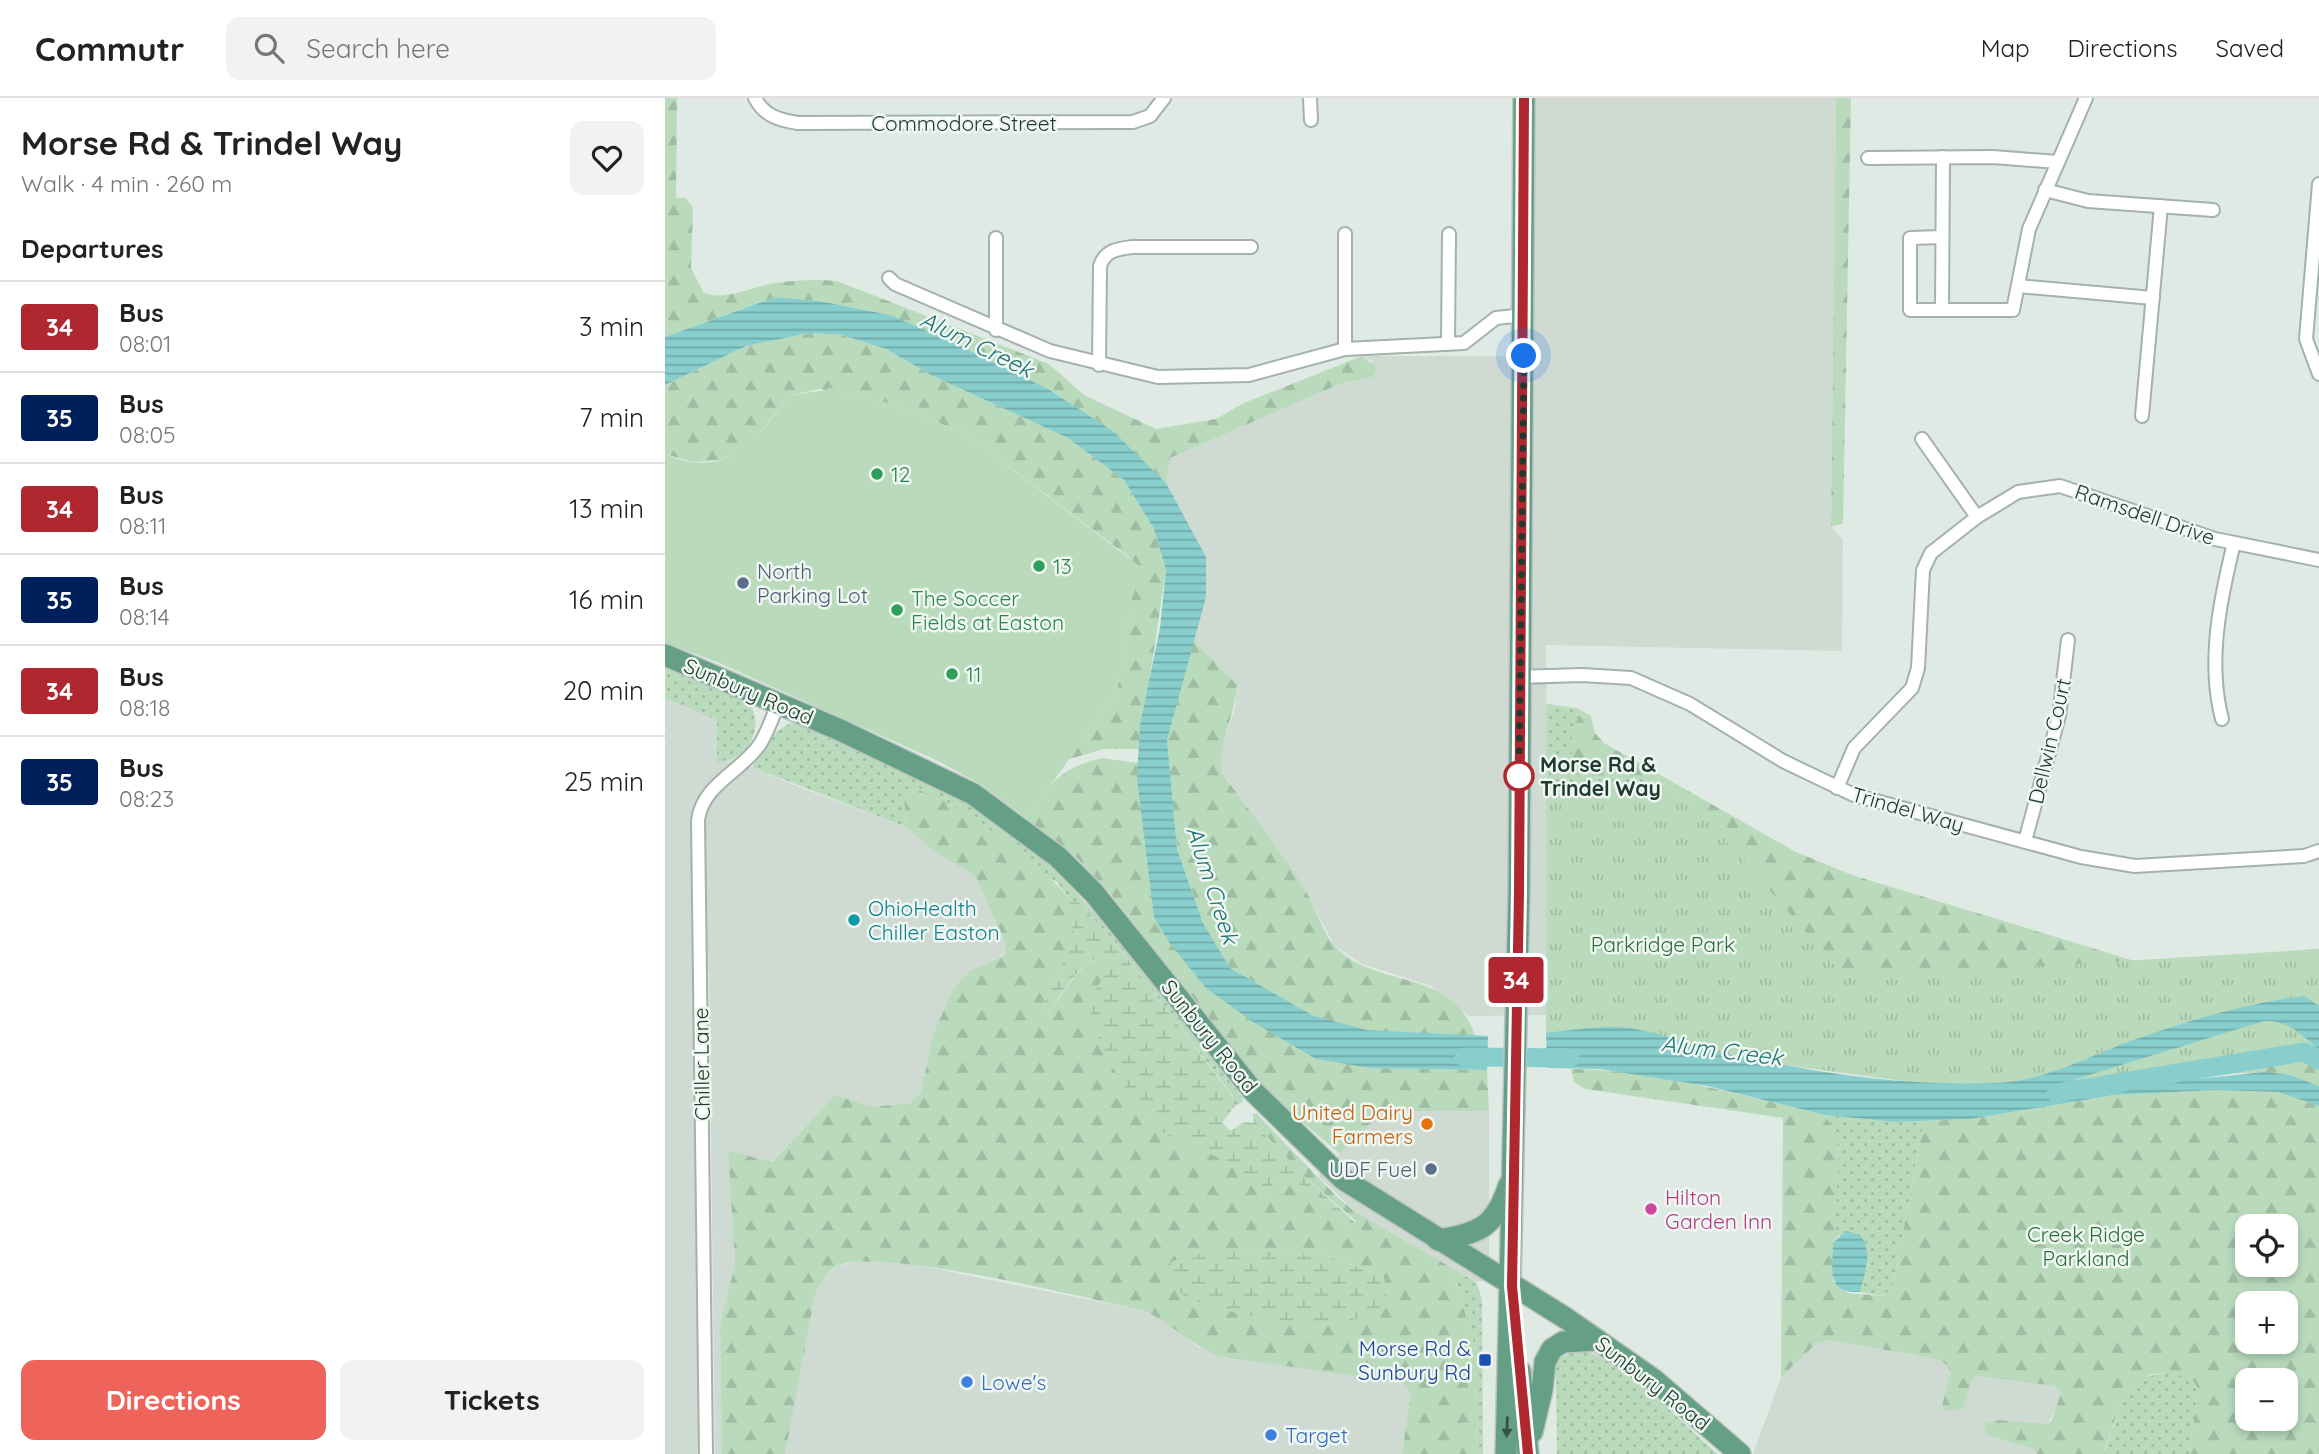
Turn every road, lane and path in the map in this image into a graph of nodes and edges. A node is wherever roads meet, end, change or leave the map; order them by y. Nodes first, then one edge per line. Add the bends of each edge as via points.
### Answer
1 (1164, 98) edge
2 (1310, 98) edge
3 (1524, 98) edge
4 (2086, 98) edge
5 (757, 102) edge
6 (1311, 120) dead end
7 (1943, 157) junction
8 (1868, 158) dead end
9 (2057, 162) junction
10 (2319, 184) edge
11 (2045, 190) junction
12 (2161, 206) junction
13 (2213, 209) dead end
14 (1345, 234) dead end
15 (1449, 234) dead end
16 (1942, 237) junction
17 (996, 239) dead end
18 (1251, 247) dead end
19 (889, 278) dead end
20 (2018, 286) junction
21 (2153, 298) junction
22 (1942, 310) junction
23 (1524, 315) junction
24 (996, 330) junction
25 (1448, 343) junction
26 (1345, 349) junction
27 (1098, 365) junction
28 (2319, 374) edge
29 (2142, 416) dead end
30 (1922, 439) dead end
31 (1977, 517) junction
32 (2234, 543) junction
33 (2319, 560) edge
34 (2068, 640) dead end
35 (665, 655) edge
36 (1520, 677) junction
37 (778, 703) junction
38 (2222, 719) dead end
39 (1837, 788) junction
40 (2025, 841) junction
41 (2319, 851) edge
42 (1514, 1170) junction
43 (1438, 1240) junction
44 (1512, 1286) junction
45 (1597, 1340) junction
46 (1528, 1451) edge
47 (706, 1454) edge
48 (1506, 1454) edge
49 (1740, 1454) edge

1 - 5 street, Commodore Street via 1150,116 1110,123 798,123 777,120
2 - 6 street
3 - 23 main road
4 - 9 street
7 - 8 street
7 - 9 street
7 - 16 street
9 - 11 street
10 - 28 street via 2306,339
11 - 12 street via 2088,201
11 - 20 street via 2029,229
12 - 13 street
12 - 21 street
14 - 26 street
15 - 25 street
16 - 22 street
16 - 22 street via 1909,238 1910,310
17 - 24 street
18 - 27 street via 1132,247 1107,254 1100,266
19 - 24 street
20 - 21 street
20 - 22 street via 2013,310
21 - 29 street
23 - 25 street via 1496,318 1472,338
23 - 36 main road
24 - 27 street
25 - 26 street
26 - 27 street via 1225,378 1158,377
30 - 31 street
31 - 32 street, Ramsdell Drive via 2018,492 2060,486
31 - 39 street, Ramsdell Drive via 1931,553 1923,570 1918,668 1912,688 1854,748
32 - 33 street, Ramsdell Drive
32 - 38 street via 2218,620 2214,689
34 - 40 street, Dellwin Court via 2059,716
35 - 37 main road, Sunbury Road
36 - 39 street, Trindel Way via 1631,678 1690,704
36 - 42 main road
37 - 43 main road, Sunbury Road via 973,794 1058,857 1125,930 1253,1091 1343,1179
37 - 47 street, Chiller Lane via 759,746 707,794 698,820
39 - 40 street, Trindel Way
40 - 41 street, Trindel Way via 2135,866 2304,856
42 - 43 main road via 1501,1209 1486,1227
42 - 44 main road
43 - 44 main road, Sunbury Road
44 - 45 main road, Sunbury Road
44 - 46 main road
44 -> 48 main road
45 - 46 main road via 1563,1342 1552,1349 1545,1362
45 - 49 main road, Sunbury Road via 1653,1379

